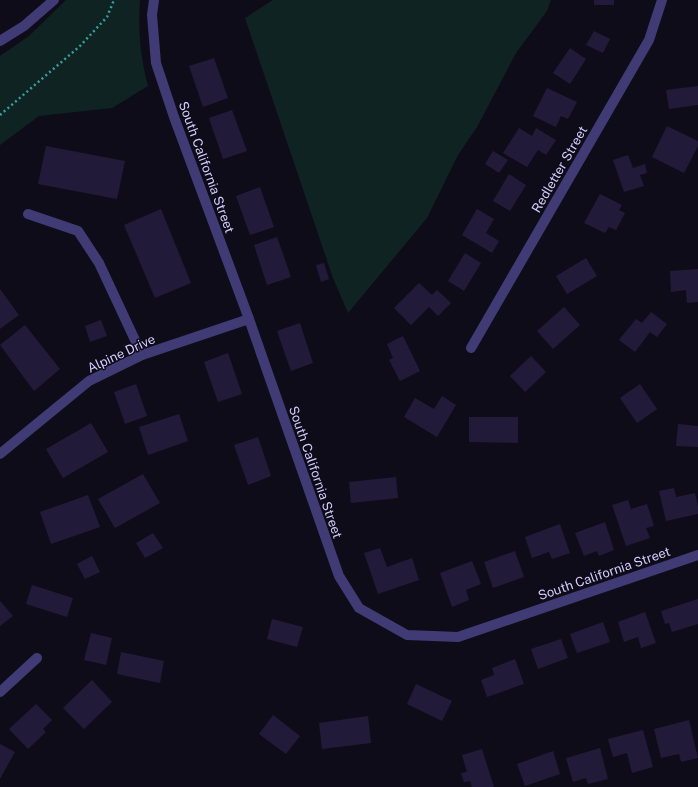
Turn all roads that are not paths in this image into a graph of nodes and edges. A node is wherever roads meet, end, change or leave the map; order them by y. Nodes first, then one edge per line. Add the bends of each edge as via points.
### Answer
1 (54, 0) edge
2 (154, 0) edge
3 (662, 0) edge
4 (0, 41) edge
5 (28, 214) dead end
6 (249, 319) junction
7 (471, 348) dead end
8 (142, 355) junction
9 (0, 454) edge
10 (698, 555) edge
11 (37, 658) dead end
12 (0, 692) edge

1 - 4 street via 24,26
2 - 6 street, South California Street via 152,15 156,63 176,124
3 - 7 street, Redletter Street via 650,40
5 - 8 street via 78,231 99,263
6 - 8 street, Alpine Drive
6 - 10 street, South California Street via 339,576 359,608 382,622 407,635 458,637
8 - 9 street, Alpine Drive via 89,381
11 - 12 street

